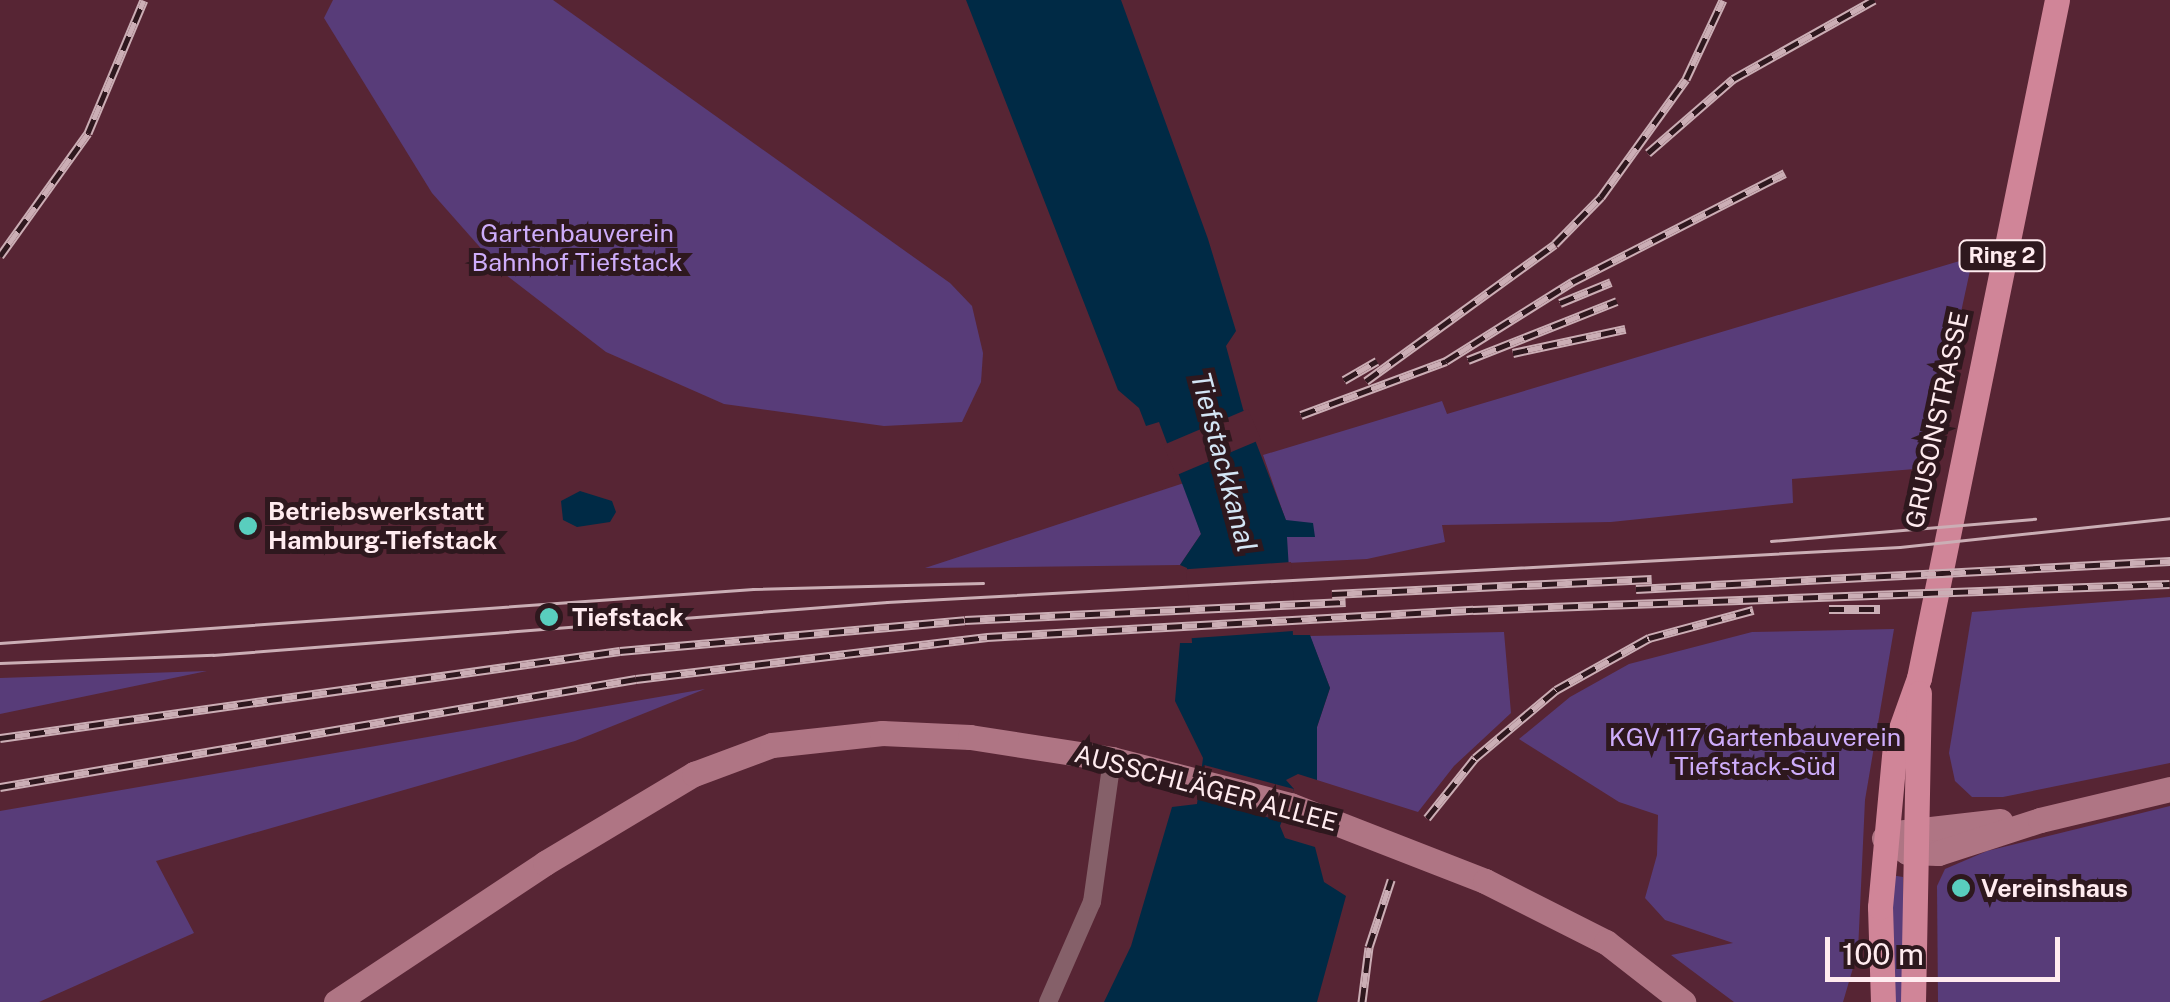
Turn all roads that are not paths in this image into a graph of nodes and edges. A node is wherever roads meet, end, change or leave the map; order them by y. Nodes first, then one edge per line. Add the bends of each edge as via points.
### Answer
1 (2057, 0) edge
2 (1918, 678) junction
3 (1112, 759) junction
4 (2170, 789) edge
5 (1884, 838) junction
6 (1915, 842) junction
7 (336, 1002) edge
8 (1048, 1002) edge
9 (1683, 1002) edge
10 (1884, 1002) edge
11 (1913, 1002) edge

1 - 2 main road, GRUSONSTRASSE / Ring 2
2 - 5 main road, GRUSONSTRASSE / Ring 2 via 1895,745
2 - 6 main road, GRUSONSTRASSE / Ring 2
3 - 7 street, AUSSCHLÄGER ALLEE via 928,734 841,735 750,750 605,825
3 - 8 street via 1092,902
3 - 9 street, AUSSCHLÄGER ALLEE via 1290,805 1485,881 1606,942
4 - 6 street via 1953,849
5 - 6 street
5 - 10 main road, GRUSONSTRASSE / Ring 2
6 - 11 main road, GRUSONSTRASSE / Ring 2

